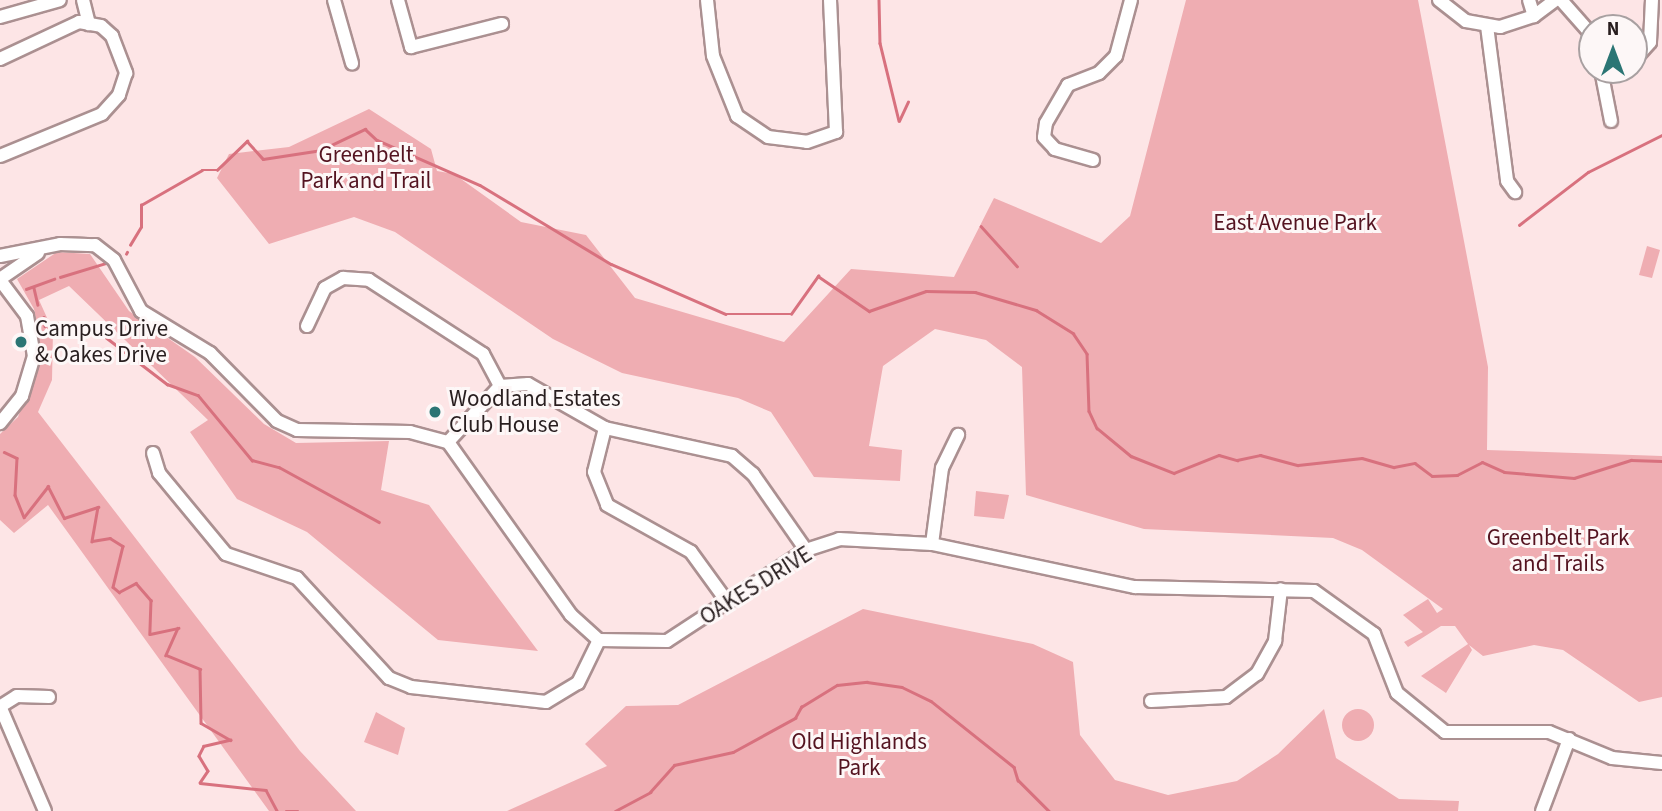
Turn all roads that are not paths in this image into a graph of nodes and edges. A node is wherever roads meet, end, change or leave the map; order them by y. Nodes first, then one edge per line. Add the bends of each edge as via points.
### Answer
1 (60, 0) edge
2 (74, 0) edge
3 (83, 0) edge
4 (334, 0) edge
5 (398, 0) edge
6 (706, 0) edge
7 (830, 0) edge
8 (1131, 0) edge
9 (1439, 0) edge
10 (1529, 0) edge
11 (1555, 0) edge
12 (1561, 0) edge
13 (1652, 0) edge
14 (1534, 16) junction
15 (0, 18) edge
16 (1578, 19) edge
17 (84, 23) junction
18 (502, 24) dead end
19 (1487, 26) junction
20 (1648, 44) edge
21 (0, 59) edge
22 (352, 63) dead end
23 (1604, 84) edge
24 (1611, 121) dead end
25 (0, 156) edge
26 (1093, 160) dead end
27 (1515, 192) dead end
28 (31, 254) junction
29 (0, 256) edge
30 (0, 279) edge
31 (307, 326) dead end
32 (500, 386) junction
33 (0, 423) edge
34 (605, 428) junction
35 (958, 435) dead end
36 (448, 442) junction
37 (153, 453) dead end
38 (932, 544) junction
39 (806, 550) junction
40 (1281, 589) junction
41 (728, 603) junction
42 (598, 640) junction
43 (49, 698) dead end
44 (1151, 701) dead end
45 (0, 706) edge
46 (1569, 739) junction
47 (1662, 763) edge
48 (45, 811) edge
49 (1542, 811) edge

1 - 15 street
2 - 17 street
3 - 17 street
4 - 22 street
5 - 18 street via 411,47
6 - 7 street via 713,56 737,116 768,137 807,142 836,132
8 - 26 street via 1116,56 1099,74 1068,85 1056,102 1044,137 1055,149
9 - 19 street via 1458,17
10 - 14 street
11 - 14 street
12 - 16 street
13 - 20 street
14 - 19 street
17 - 21 street
17 - 25 street via 101,26 121,53 126,73 119,95 103,114
19 - 27 street via 1503,156
23 - 24 street
28 - 29 street
28 - 30 street
28 - 36 street via 60,244 95,245 114,260 141,311 210,352 277,421 297,430 410,432
30 - 33 street via 27,316 34,356 26,387
31 - 32 street via 325,288 344,278 369,280 483,354
32 - 34 street via 528,384 551,392
32 - 36 street
34 - 39 street via 732,456 753,474
34 - 41 street via 594,472 607,505 691,552
35 - 38 street via 942,468
36 - 42 street via 571,615
37 - 42 street via 159,473 226,554 297,578 389,678 411,687 546,702 578,683
38 - 39 street, OAKES DRIVE via 839,539
38 - 40 street, OAKES DRIVE via 1135,587
39 - 41 street, OAKES DRIVE
40 - 44 street via 1275,641 1256,674 1226,697
40 - 46 street, OAKES DRIVE via 1314,591 1350,613 1374,635 1397,693 1445,732 1475,736 1523,728
41 - 42 street, OAKES DRIVE via 667,641
43 - 45 street via 17,696
45 - 48 street
46 - 47 street, OAKES DRIVE via 1612,758
46 - 49 street

